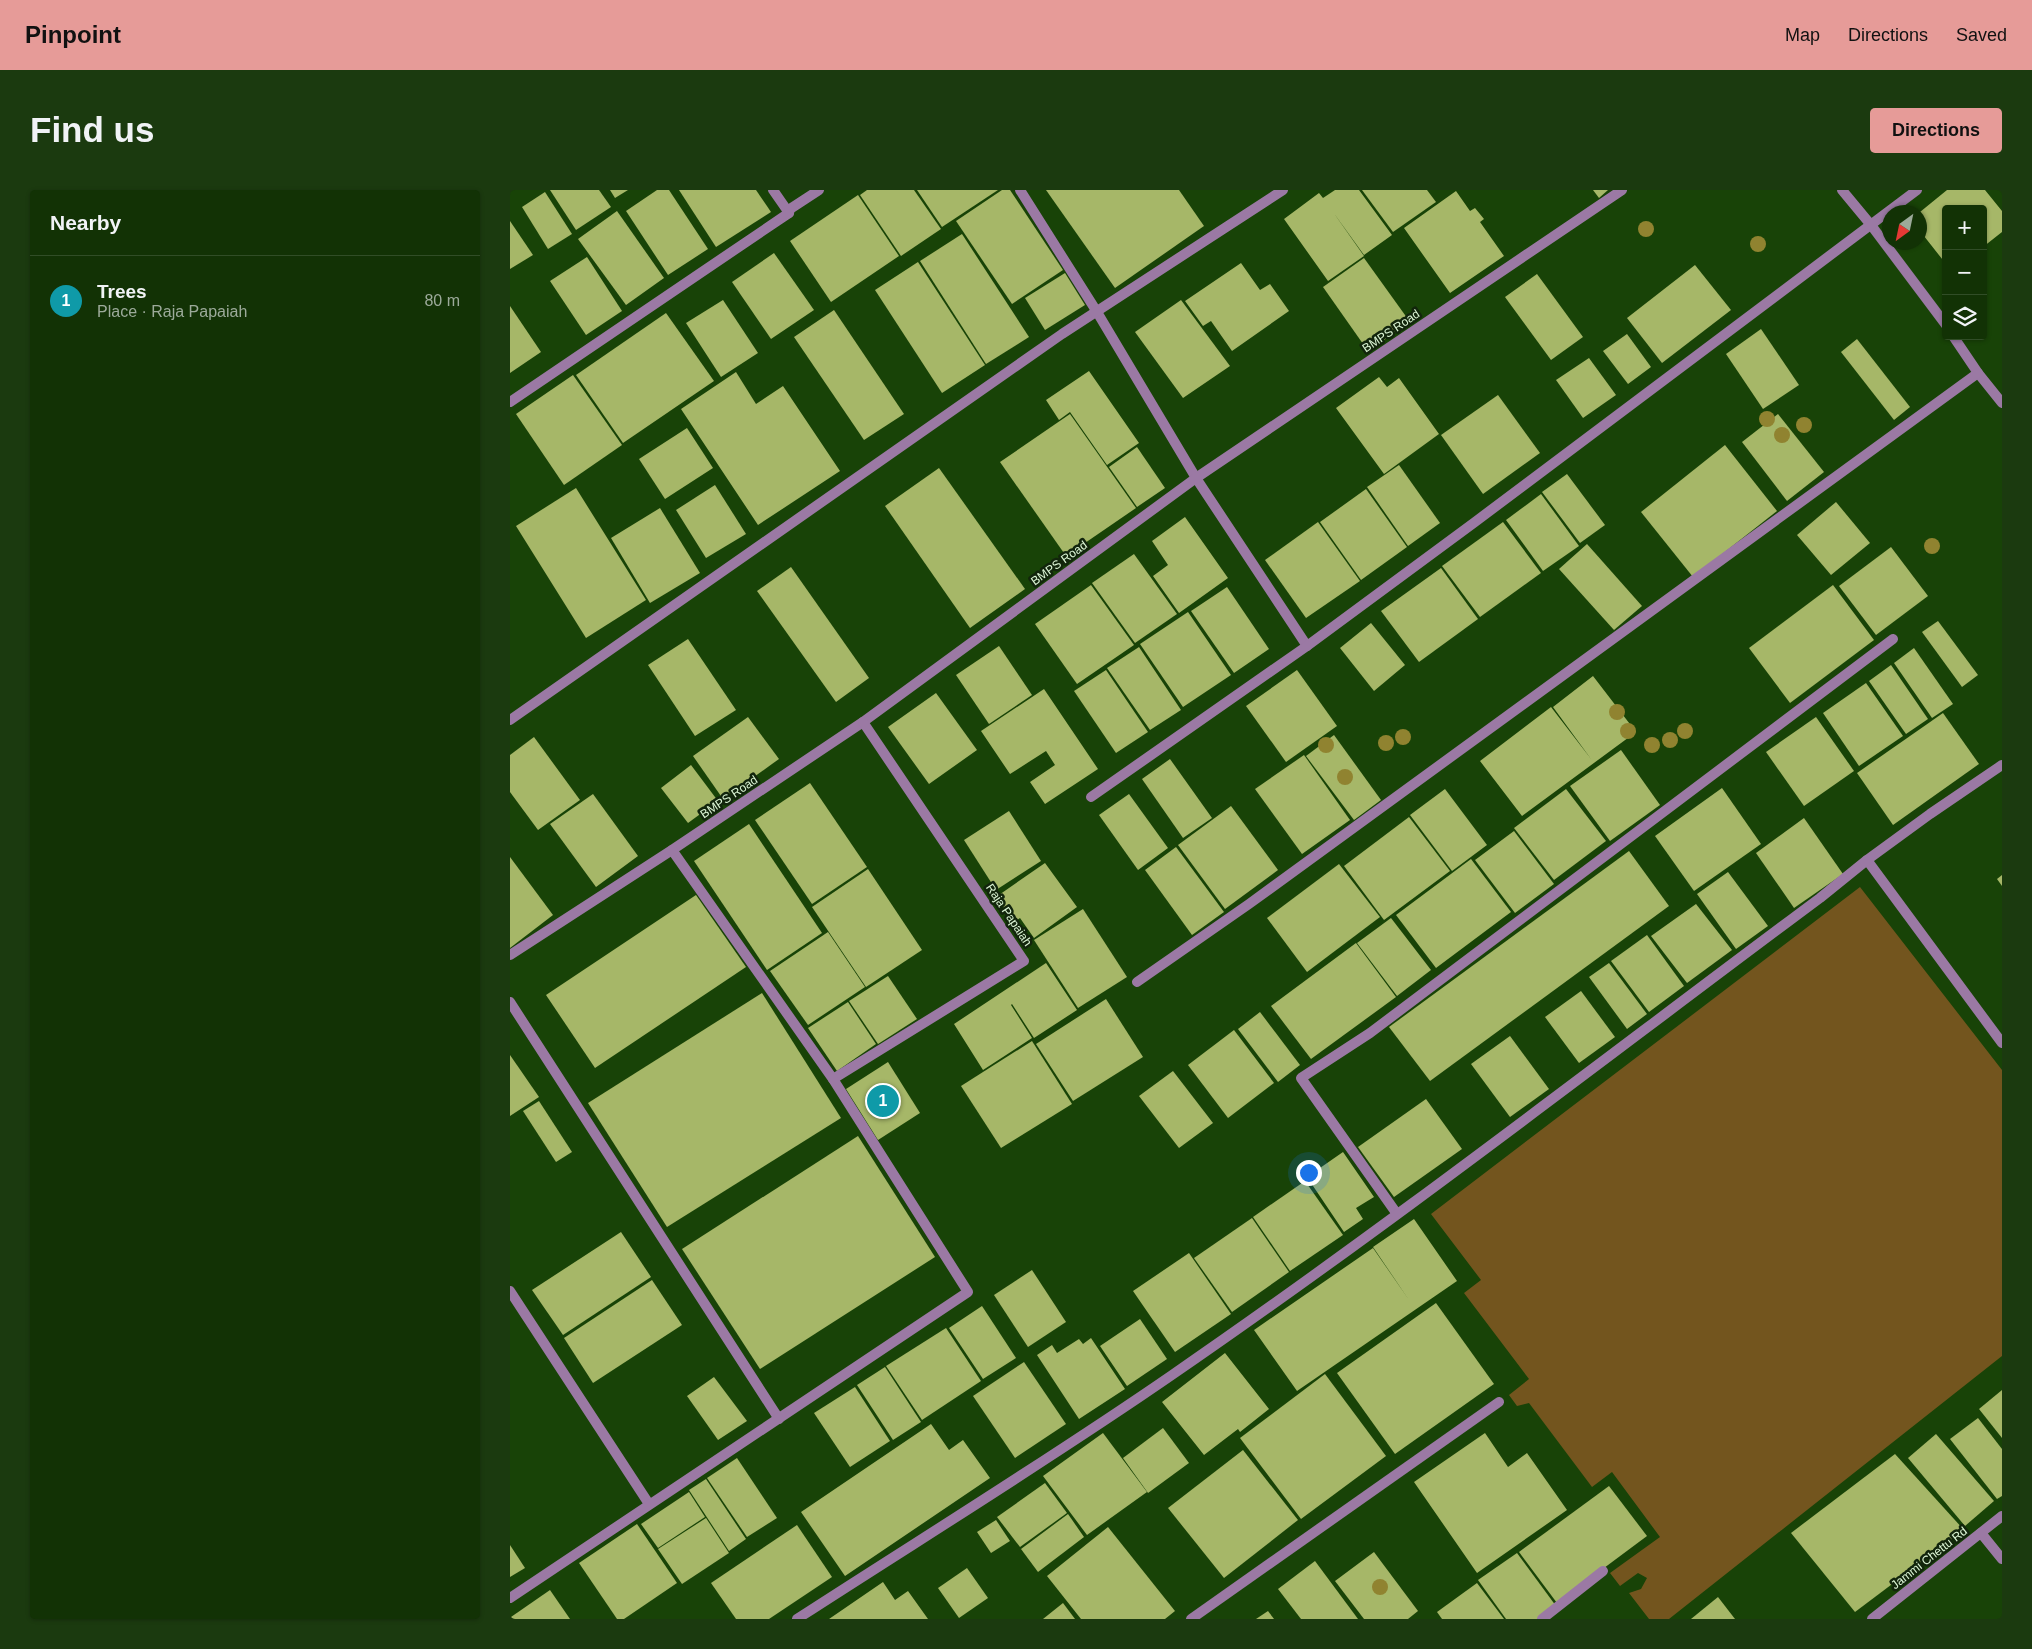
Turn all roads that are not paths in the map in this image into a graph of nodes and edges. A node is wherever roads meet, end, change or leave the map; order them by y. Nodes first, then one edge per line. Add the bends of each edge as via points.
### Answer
1 (773, 190) edge
2 (819, 190) edge
3 (1020, 190) edge
4 (1283, 190) edge
5 (1622, 190) edge
6 (1842, 190) edge
7 (1917, 190) edge
8 (789, 213) junction
9 (1871, 225) junction
10 (1097, 312) junction
11 (1942, 320) edge
12 (1957, 340) edge
13 (1978, 373) junction
14 (510, 402) edge
15 (2002, 403) edge
16 (1196, 478) junction
17 (1893, 640) dead end
18 (1307, 646) junction
19 (510, 720) edge
20 (863, 722) junction
21 (2002, 765) edge
22 (1091, 797) dead end
23 (672, 850) junction
24 (1868, 860) junction
25 (510, 955) edge
26 (1137, 982) dead end
27 (510, 1002) edge
28 (2002, 1043) edge
29 (833, 1079) junction
30 (1397, 1214) junction
31 (510, 1291) edge
32 (1499, 1402) dead end
33 (779, 1419) junction
34 (649, 1504) junction
35 (2002, 1516) edge
36 (1981, 1533) junction
37 (2002, 1559) edge
38 (1603, 1570) dead end
39 (510, 1598) edge
40 (797, 1619) edge
41 (1191, 1619) edge
42 (1542, 1619) edge
43 (1872, 1619) edge

1 - 8 street
2 - 8 street via 790,209
3 - 10 street
4 - 10 street
5 - 16 street, BMPS Road
6 - 9 street
7 - 9 street
8 - 14 street
9 - 11 street
9 - 18 street
10 - 16 street
10 - 19 street
12 - 13 street
13 - 15 street
13 - 26 street
16 - 18 street
16 - 20 street, BMPS Road
17 - 30 street via 1370,1033 1301,1078
18 - 22 street
20 - 23 street, BMPS Road
20 - 29 street, Raja Papaiah via 1024,961
21 - 24 street
23 - 25 street, BMPS Road
23 - 29 street
24 - 28 street
24 - 30 street
27 - 33 street
29 - 33 street via 968,1292
30 - 40 street via 1172,1375 997,1492
31 - 34 street
32 - 41 street
33 - 34 street
34 - 39 street
35 - 36 street, Jammi Chettu Rd
36 - 37 street
36 - 43 street, Jammi Chettu Rd
38 - 42 street

